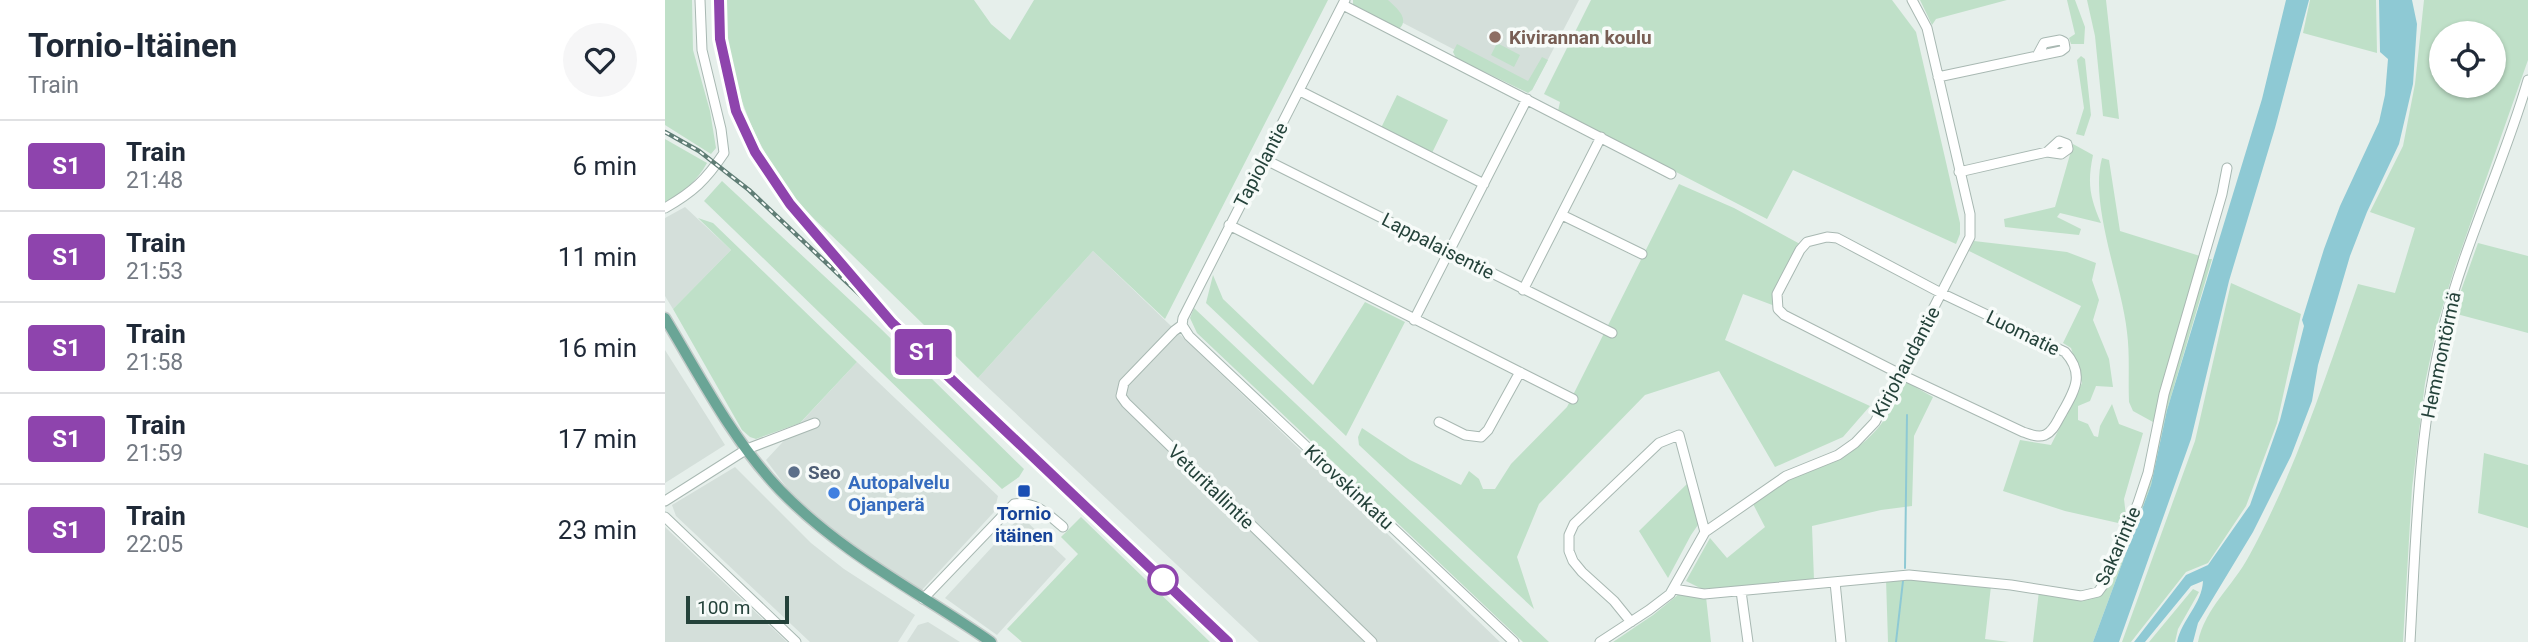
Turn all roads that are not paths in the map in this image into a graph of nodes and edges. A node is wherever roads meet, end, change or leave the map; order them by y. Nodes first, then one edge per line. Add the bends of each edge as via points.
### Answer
1 (700, 0) edge
2 (1912, 0) edge
3 (1344, 2) edge
4 (2037, 56) dead end
5 (1938, 77) junction
6 (2528, 80) edge
7 (1300, 91) junction
8 (1527, 99) junction
9 (1601, 137) junction
10 (2047, 152) dead end
11 (1264, 159) junction
12 (2227, 168) dead end
13 (1959, 172) junction
14 (1671, 174) dead end
15 (1484, 184) junction
16 (665, 208) edge
17 (1562, 215) junction
18 (1229, 225) junction
19 (1449, 251) junction
20 (1642, 254) dead end
21 (1523, 290) junction
22 (1941, 293) junction
23 (665, 318) edge
24 (1414, 320) junction
25 (1184, 328) junction
26 (1612, 333) dead end
27 (1520, 372) junction
28 (1900, 374) junction
29 (1573, 399) dead end
30 (1439, 422) dead end
31 (815, 423) dead end
32 (747, 449) junction
33 (665, 501) edge
34 (665, 517) edge
35 (1063, 527) dead end
36 (1705, 532) junction
37 (1835, 582) junction
38 (1674, 589) junction
39 (1741, 591) junction
40 (923, 599) junction
41 (1630, 622) junction
42 (796, 642) edge
43 (991, 642) edge
44 (1372, 642) edge
45 (1514, 642) edge
46 (1600, 642) edge
47 (1748, 642) edge
48 (1841, 642) edge
49 (2410, 642) edge

1 - 16 street via 702,50 724,153 703,183
2 - 5 street, Kirjohaudantie via 1927,28
3 - 7 street, Tapiolantie
3 - 8 street
4 - 5 street
5 - 13 street, Kirjohaudantie
6 - 49 street, Hemmontörmä via 2461,272 2432,383 2419,486
7 - 11 street, Tapiolantie
7 - 15 street
8 - 9 street
8 - 15 street
9 - 14 street
9 - 17 street
10 - 13 street
11 - 18 street, Tapiolantie
11 - 19 street, Lappalaisentie
12 - 37 street, Sakarintie via 2164,394 2148,473 2102,587 2081,596 1909,575
13 - 22 street, Kirjohaudantie via 1971,237
15 - 19 street
17 - 20 street
17 - 21 street
18 - 24 street
18 - 25 street, Tapiolantie via 1183,318
19 - 21 street, Lappalaisentie
19 - 24 street
21 - 26 street, Lappalaisentie
22 - 28 street, Kirjohaudantie
22 - 28 street via 1837,238 1827,237 1807,242 1777,294 1778,309 1784,315
22 - 28 street, Luomatie via 2064,352 2076,368 2075,389 2053,428 2037,436
23 - 32 main road
24 - 27 street
25 - 44 street, Veturitallintie via 1174,331 1124,383 1121,396
25 - 45 street, Kirovskinkatu
27 - 29 street
27 - 30 street via 1481,438
28 - 36 street, Kirjohaudantie via 1875,422 1855,443 1786,476
31 - 32 street
32 - 33 street
32 - 40 main road via 781,491 826,532
34 - 42 street
35 - 40 street via 1042,509 1014,504
36 - 38 street, Kirjohaudantie
36 - 41 street via 1679,435 1659,443 1574,524 1568,543 1573,561
37 - 39 street, Sakarintie
37 - 48 street
38 - 39 street, Sakarintie via 1704,594
38 - 41 street, Kirjohaudantie
39 - 47 street
40 - 43 main road
41 - 46 street, Kirjohaudantie

